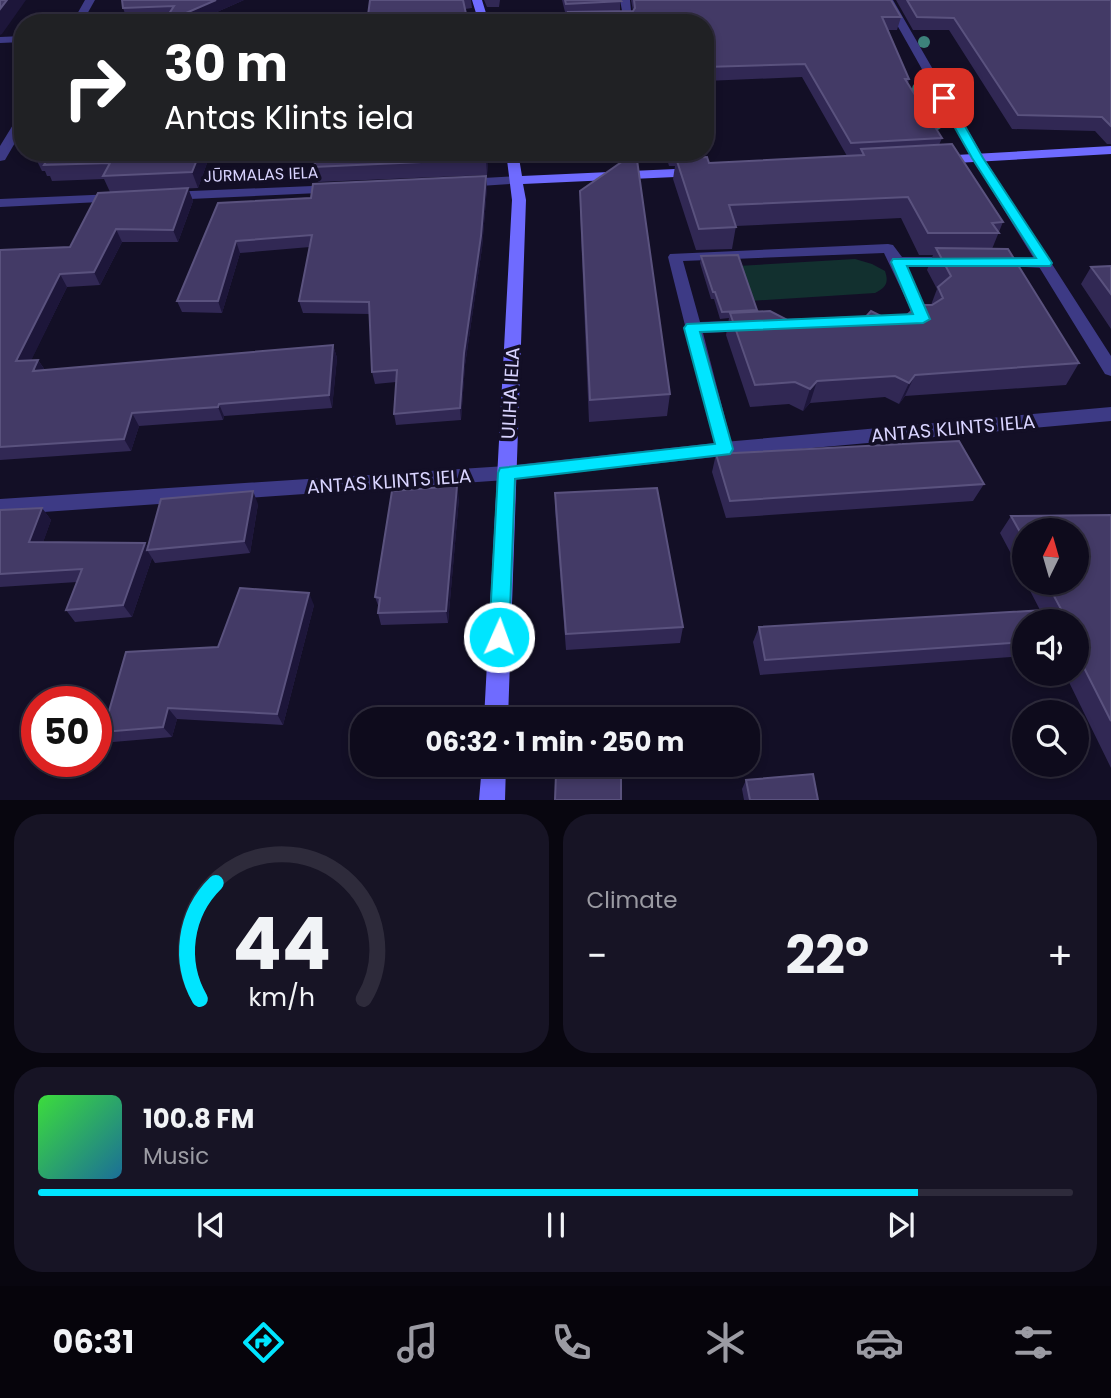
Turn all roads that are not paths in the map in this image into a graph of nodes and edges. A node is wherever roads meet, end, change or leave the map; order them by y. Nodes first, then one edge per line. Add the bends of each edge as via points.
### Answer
1 (888, 0) edge
2 (14, 133) edge
3 (1111, 150) edge
4 (0, 157) edge
5 (978, 158) junction
6 (514, 161) edge
7 (922, 161) edge
8 (713, 171) edge
9 (518, 180) junction
10 (450, 184) edge
11 (352, 188) edge
12 (157, 196) edge
13 (129, 198) edge
14 (0, 203) edge
15 (898, 262) junction
16 (1045, 263) junction
17 (692, 328) junction
18 (1111, 370) edge
19 (1111, 414) edge
20 (724, 449) junction
21 (506, 473) junction
22 (0, 508) edge
23 (496, 707) edge
24 (493, 777) edge
25 (492, 800) edge

1 - 5 street
2 - 4 street
3 - 5 main road
5 - 7 main road
5 - 16 street
6 - 9 main road, ULIHA IELA
8 - 9 main road
9 - 10 street
9 - 21 main road, ULIHA IELA
11 - 12 street, JŪRMALAS IELA
13 - 14 street
15 - 16 street
15 - 17 street via 923,319
15 - 17 street via 888,248 675,257
16 - 18 street
17 - 20 street
19 - 20 street, ANTAS KLINTS IELA
20 - 21 street, ANTAS KLINTS IELA
21 - 22 street, ANTAS KLINTS IELA
21 - 23 main road, ULIHA IELA
24 - 25 main road

